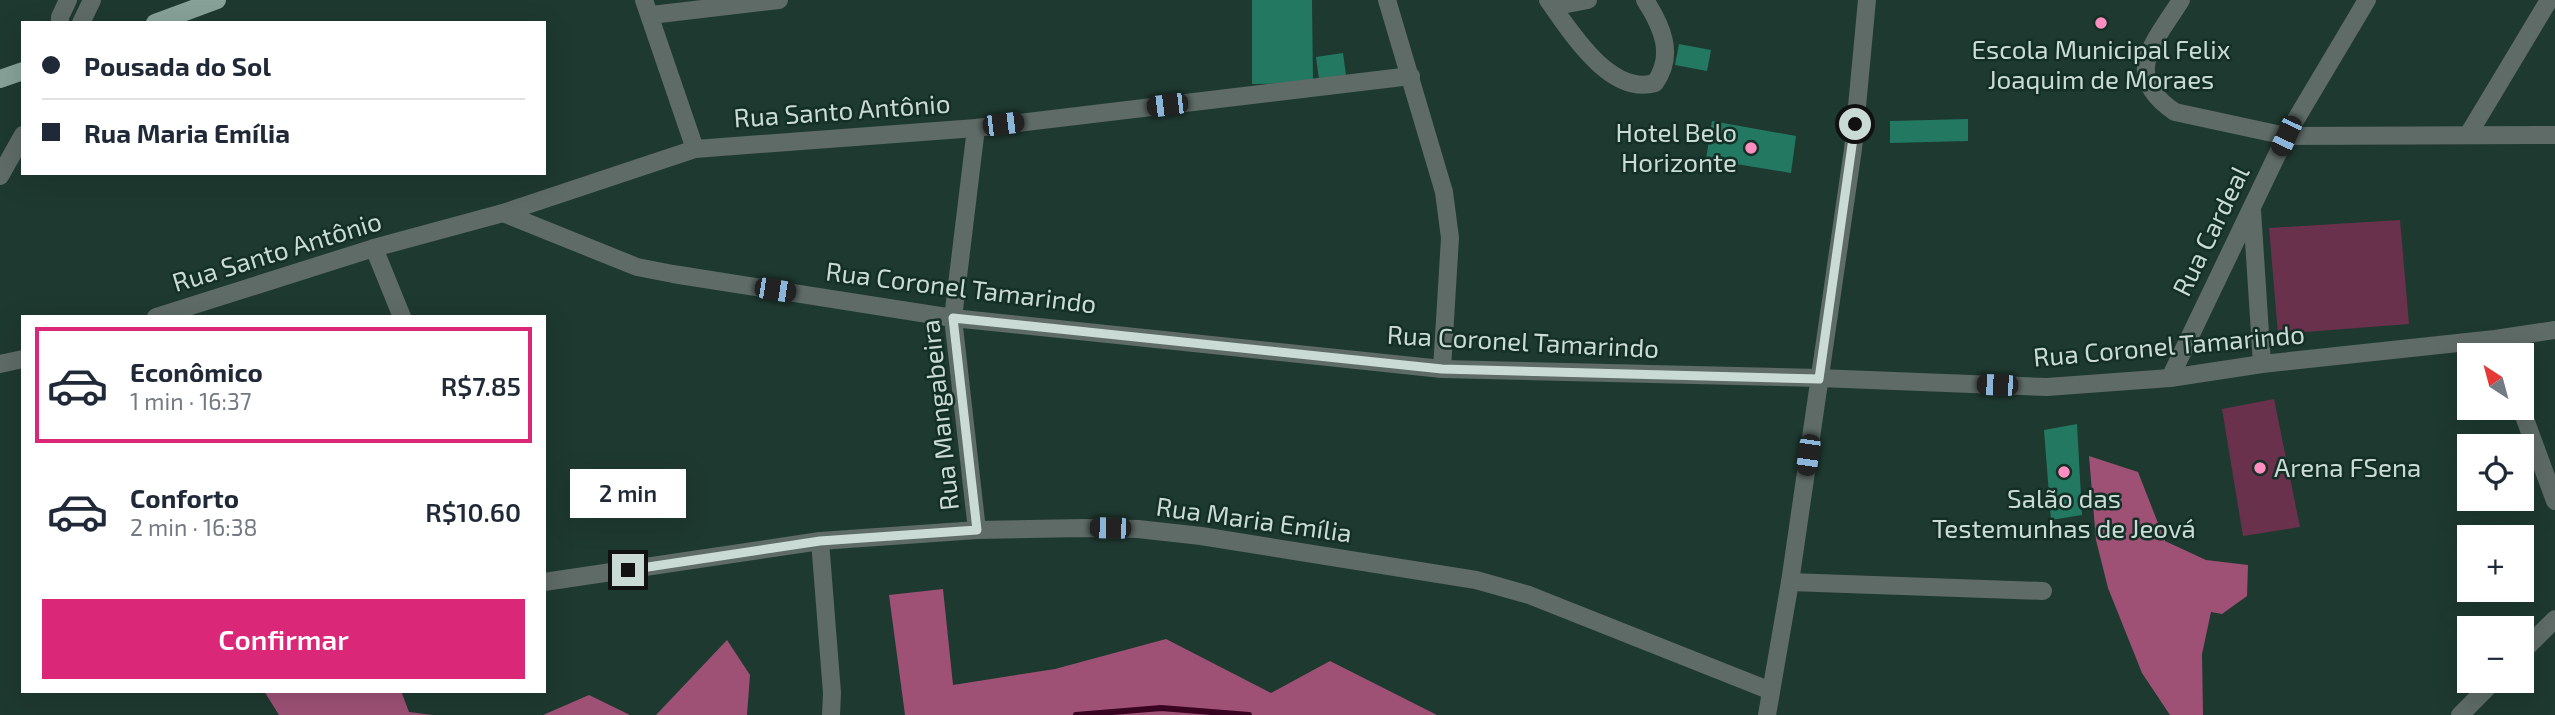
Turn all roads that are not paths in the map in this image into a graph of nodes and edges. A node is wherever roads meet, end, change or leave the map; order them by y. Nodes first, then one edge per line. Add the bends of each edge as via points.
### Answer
1 (68, 0) edge
2 (92, 0) edge
3 (218, 0) edge
4 (779, 0) edge
5 (1387, 0) edge
6 (1588, 0) edge
7 (1645, 0) edge
8 (1867, 0) edge
9 (2181, 0) edge
10 (2367, 0) edge
11 (2549, 0) edge
12 (1549, 1) edge
13 (648, 8) edge
14 (60, 21) edge
15 (82, 21) edge
16 (160, 21) edge
17 (21, 72) edge
18 (1411, 76) junction
19 (0, 79) edge
20 (976, 128) junction
21 (2468, 135) junction
22 (2555, 135) edge
23 (2286, 136) junction
24 (21, 139) edge
25 (695, 149) junction
26 (0, 176) edge
27 (2252, 208) junction
28 (503, 213) junction
29 (374, 248) junction
30 (162, 315) edge
31 (401, 315) edge
32 (953, 318) junction
33 (2555, 330) edge
34 (2511, 343) edge
35 (2457, 350) edge
36 (21, 359) edge
37 (0, 364) edge
38 (2262, 364) junction
39 (1442, 369) junction
40 (2169, 377) junction
41 (1819, 379) junction
42 (2525, 420) edge
43 (2555, 500) edge
44 (977, 530) junction
45 (820, 541) junction
46 (546, 582) edge
47 (1790, 582) junction
48 (2043, 591) dead end
49 (2555, 619) edge
50 (2534, 641) edge
51 (1771, 691) junction
52 (2482, 693) edge
53 (831, 715) edge
54 (1767, 715) edge
55 (2460, 715) edge

1 - 14 street
2 - 15 street
3 - 16 main road
4 - 13 street
5 - 18 street
6 - 12 street
7 - 12 street via 1663,30 1665,52 1664,71 1655,83 1644,86 1623,81 1585,50
8 - 41 street via 1853,149
9 - 23 street via 2147,55 2150,90 2175,112
10 - 23 street, Rua Cardeal
11 - 21 street
13 - 25 street
17 - 19 main road
18 - 20 street, Rua Santo Antônio
18 - 39 street via 1444,192 1450,238
20 - 25 street, Rua Santo Antônio
20 - 32 street, Rua Mangabeira
21 - 22 street
21 - 23 street
23 - 27 street, Rua Cardeal
24 - 26 street
25 - 28 street, Rua Santo Antônio
27 - 38 street
27 - 40 street, Rua Cardeal
28 - 29 street, Rua Santo Antônio
28 - 32 street, Rua Coronel Tamarindo via 636,267
29 - 30 street, Rua Santo Antônio
29 - 31 street
32 - 39 street, Rua Coronel Tamarindo
32 - 44 street, Rua Mangabeira
33 - 34 street, Rua Coronel Tamarindo
35 - 38 street, Rua Coronel Tamarindo
36 - 37 street
38 - 40 street, Rua Coronel Tamarindo
39 - 41 street, Rua Coronel Tamarindo
40 - 41 street, Rua Coronel Tamarindo via 2047,387
41 - 47 street
42 - 43 street
44 - 45 street, Rua Maria Emília
44 - 51 street, Rua Maria Emília via 1138,529 1476,580 1529,595
45 - 46 street, Rua Maria Emília
45 - 53 street
47 - 48 street
47 - 51 street
49 - 50 street
51 - 54 street
52 - 55 street

